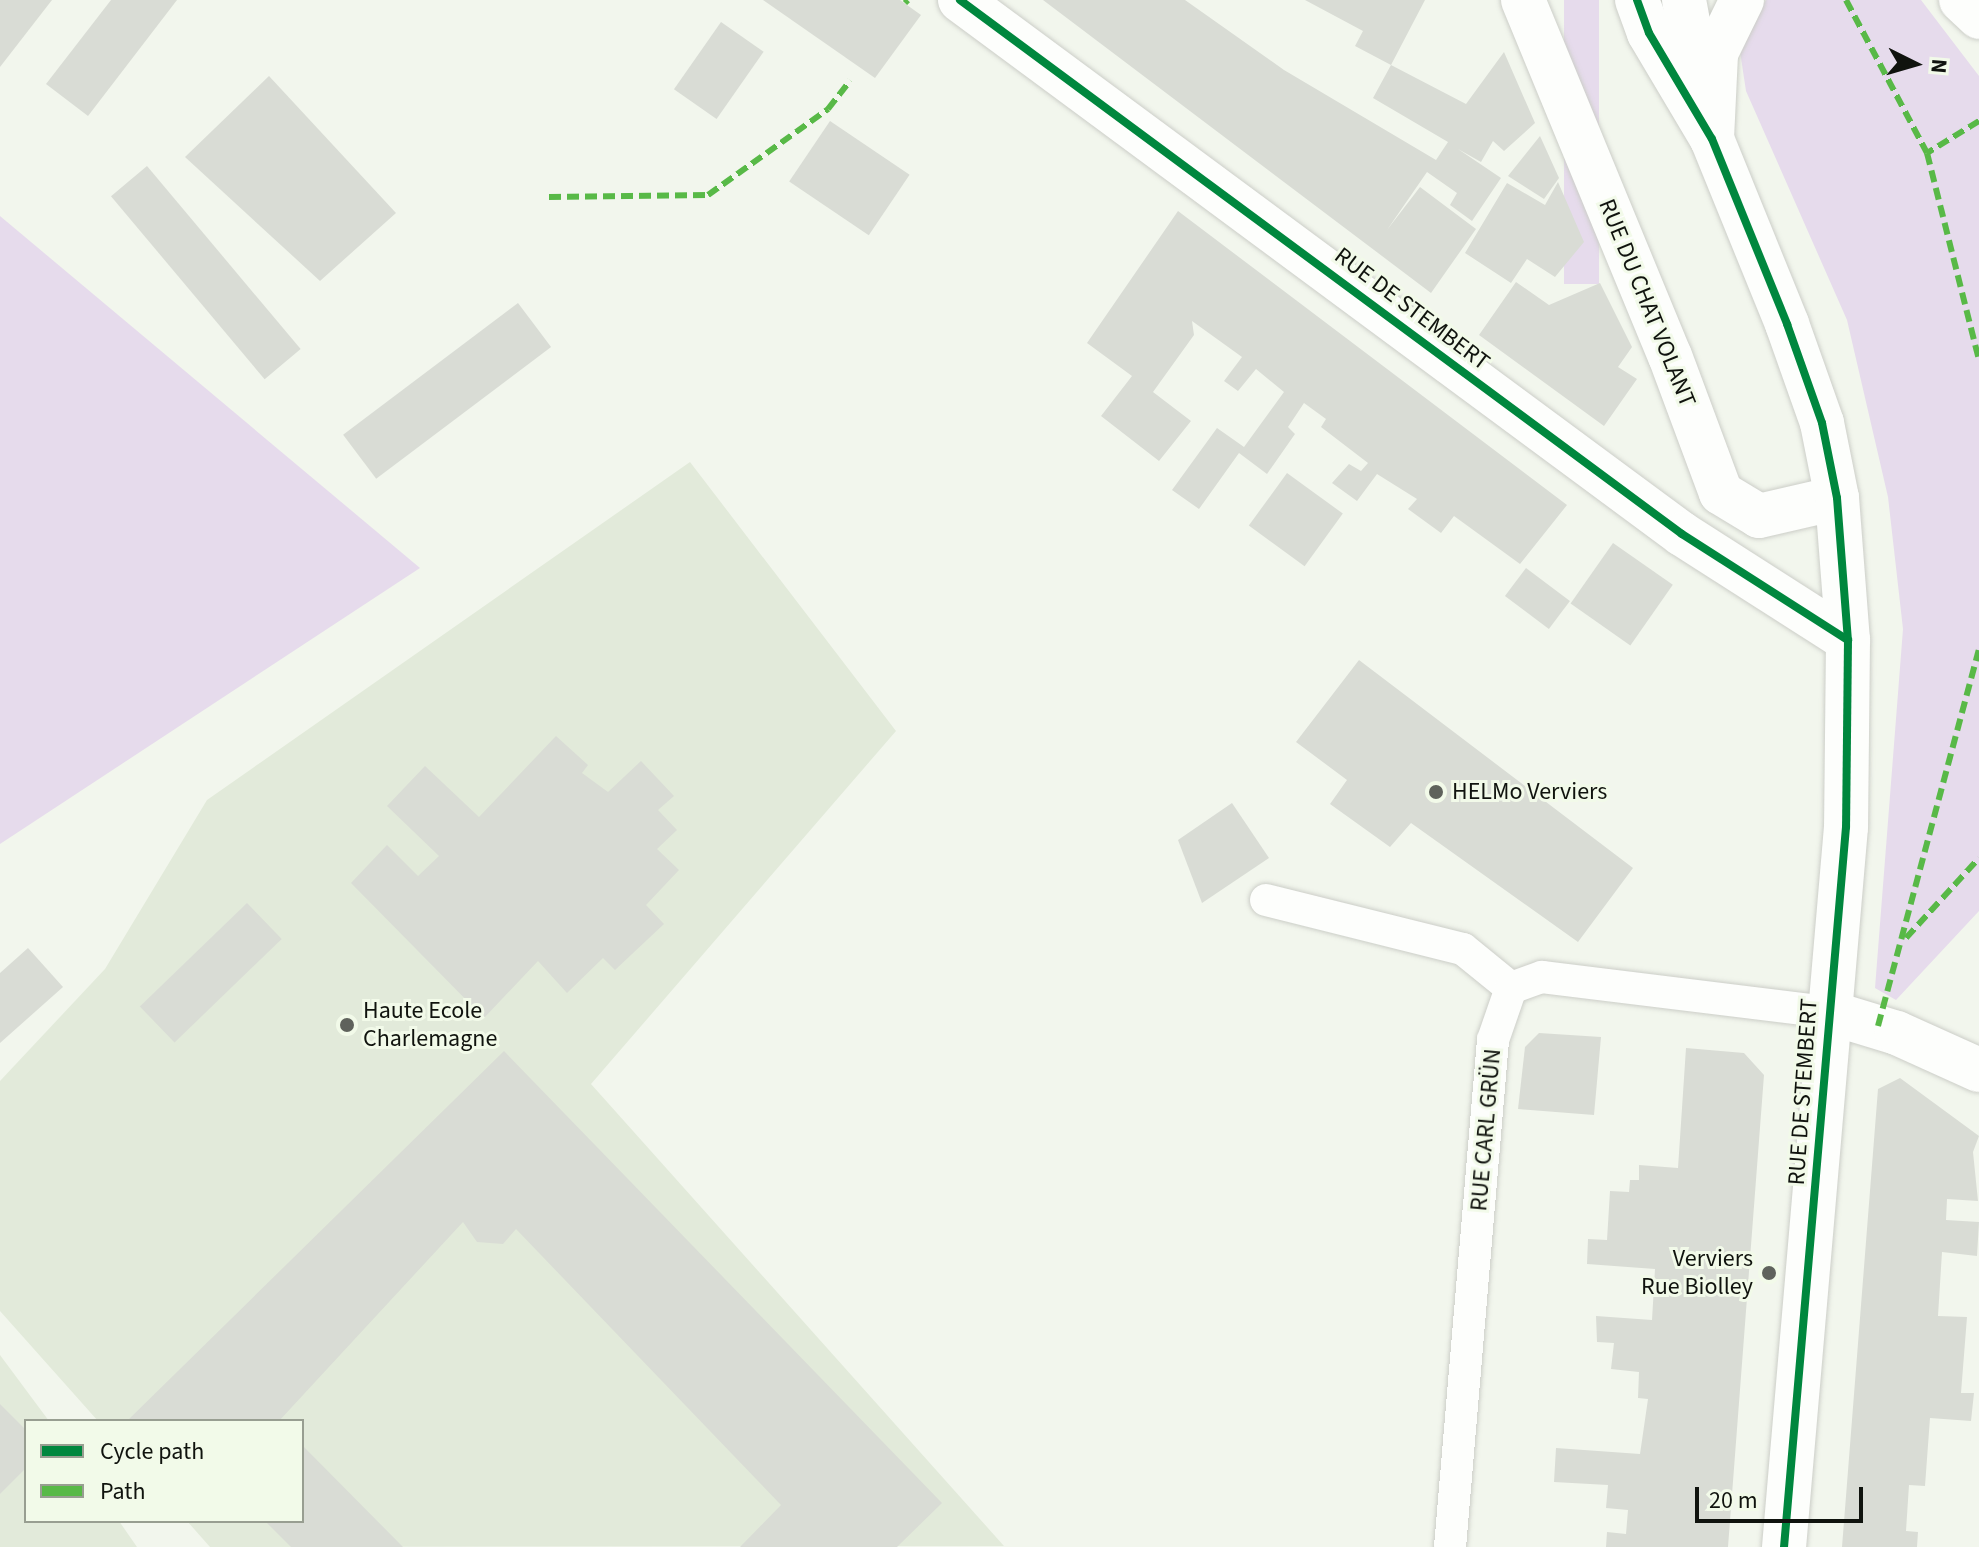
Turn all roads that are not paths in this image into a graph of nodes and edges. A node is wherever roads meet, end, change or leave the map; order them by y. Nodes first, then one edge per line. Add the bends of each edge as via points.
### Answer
1 (960, 0) edge
2 (1523, 0) edge
3 (1637, 0) edge
4 (1684, 0) edge
5 (1742, 0) edge
6 (1961, 0) edge
7 (1979, 17) edge
8 (1712, 139) junction
9 (1721, 493) junction
10 (1837, 498) junction
11 (1682, 534) junction
12 (1848, 640) junction
13 (1266, 900) dead end
14 (1511, 988) junction
15 (1828, 1012) junction
16 (1979, 1070) edge
17 (1450, 1547) edge
18 (1784, 1547) edge

1 - 11 street, RUE DE STEMBERT
2 - 9 street, RUE DU CHAT VOLANT
3 - 8 street via 1649,33
4 - 8 street
5 - 8 street via 1716,53
6 - 7 street
8 - 10 street, RUE DE STEMBERT via 1822,423
9 - 10 street via 1759,516
9 - 11 street via 1710,520
10 - 12 street, RUE DE STEMBERT
11 - 12 street, RUE DE STEMBERT
12 - 15 street, RUE DE STEMBERT via 1846,827
13 - 14 lane via 1463,949
14 - 15 lane via 1542,977
14 - 17 lane, RUE CARL GRÜN via 1493,1040
15 - 16 street via 1897,1033
15 - 18 street, RUE DE STEMBERT

